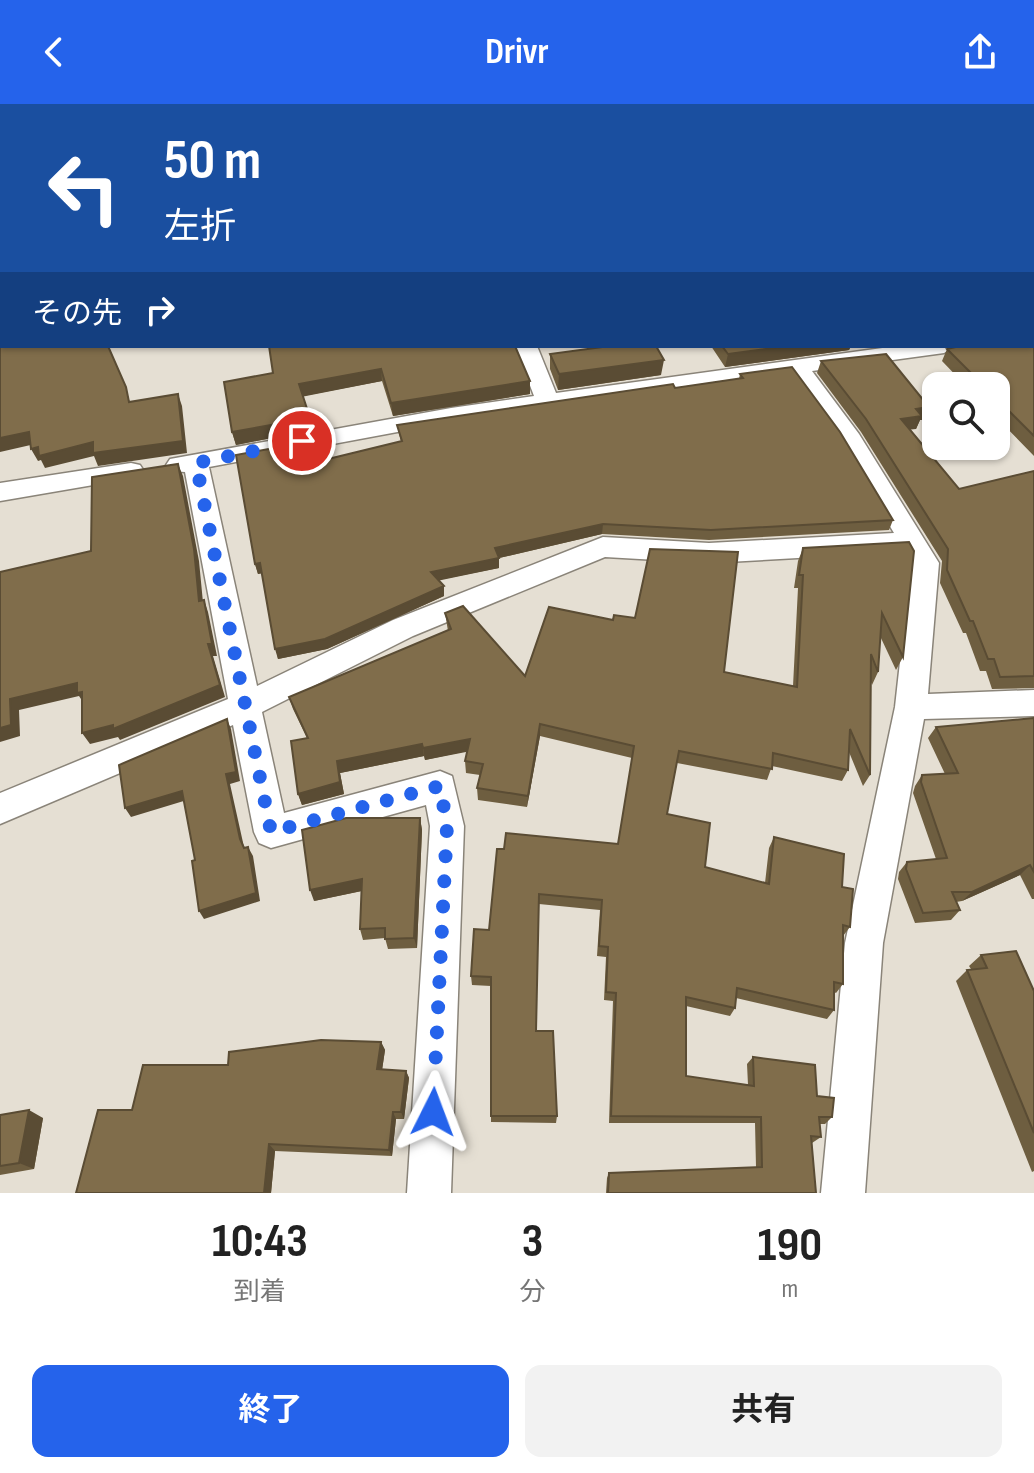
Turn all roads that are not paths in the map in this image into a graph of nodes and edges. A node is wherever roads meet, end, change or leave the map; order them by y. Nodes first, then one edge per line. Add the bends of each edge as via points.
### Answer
1 (527, 348) edge
2 (929, 348) edge
3 (797, 366) junction
4 (547, 401) junction
5 (196, 463) junction
6 (0, 492) edge
7 (913, 542) junction
8 (1034, 703) edge
9 (245, 706) junction
10 (911, 707) junction
11 (0, 809) edge
12 (429, 1193) edge
13 (843, 1193) edge

1 - 4 street
2 - 3 street
3 - 4 street
3 - 7 street via 850,439
4 - 5 street
5 - 6 street
5 - 9 street
7 - 9 street via 709,553 603,547 403,628
7 - 10 street via 925,563
8 - 10 street
9 - 11 street
9 - 12 street via 271,832 440,786 447,826
10 - 13 street via 864,943

